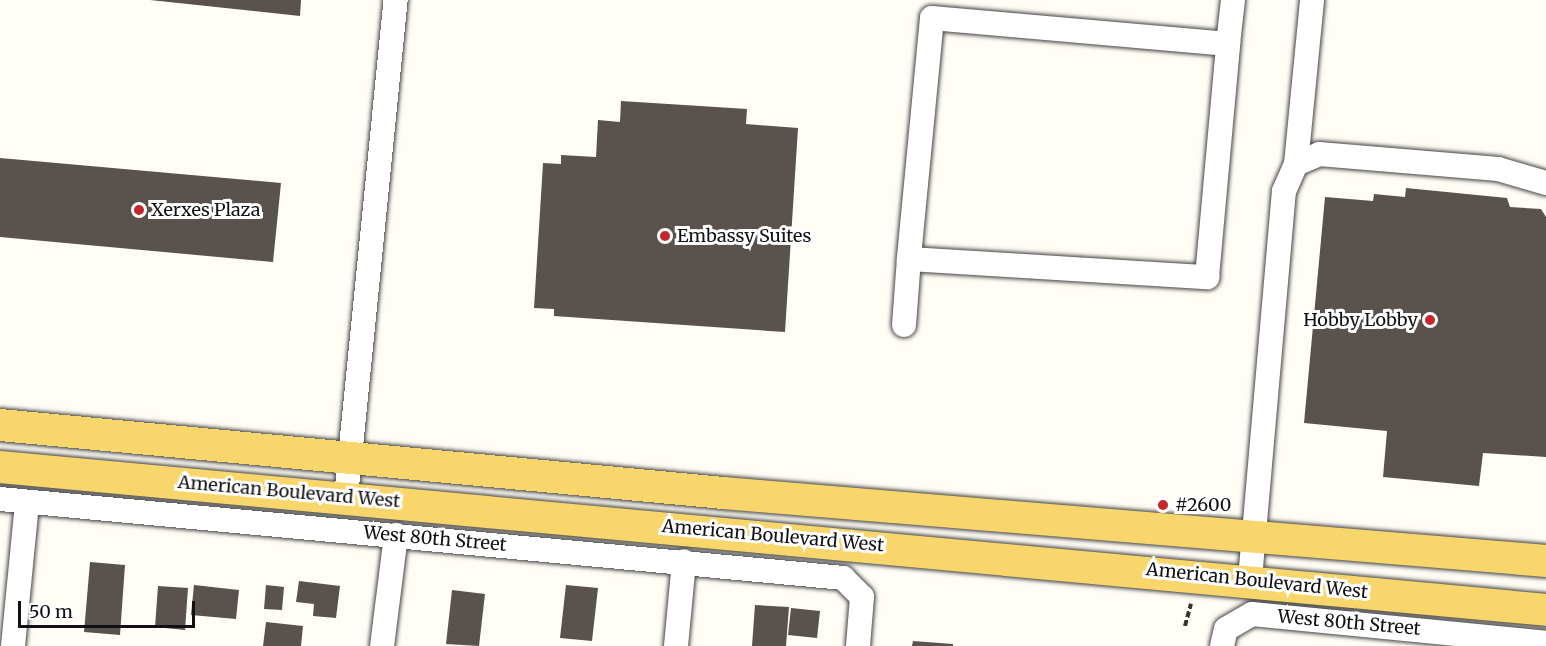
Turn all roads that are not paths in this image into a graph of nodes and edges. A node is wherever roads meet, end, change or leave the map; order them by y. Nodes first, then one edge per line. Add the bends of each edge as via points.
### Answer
1 (396, 0) edge
2 (1233, 0) edge
3 (1312, 0) edge
4 (933, 9) edge
5 (1228, 44) junction
6 (1296, 164) junction
7 (1546, 183) edge
8 (909, 259) junction
9 (904, 325) dead end
10 (0, 425) edge
11 (352, 459) junction
12 (0, 467) edge
13 (346, 497) junction
14 (0, 499) edge
15 (27, 503) junction
16 (889, 505) junction
17 (396, 535) junction
18 (1254, 537) junction
19 (886, 546) junction
20 (684, 561) junction
21 (1546, 561) edge
22 (1250, 579) junction
23 (9, 582) edge
24 (1546, 610) edge
25 (1224, 638) edge
26 (1546, 643) edge
27 (13, 646) edge
28 (382, 646) edge
29 (676, 646) edge
30 (858, 646) edge

1 - 11 street
2 - 5 street
3 - 6 street
4 - 5 street
4 - 8 street
5 - 8 street via 1207,277
6 - 7 street via 1319,154 1498,169
6 - 18 street via 1284,191
8 - 9 street
10 - 11 main road
11 - 13 street
11 - 16 main road
12 - 13 main road, American Boulevard West
13 - 19 main road, American Boulevard West
14 - 15 street, West 80th Street
15 - 17 street, West 80th Street
15 - 23 street
16 - 18 main road
16 - 19 main road
17 - 20 street, West 80th Street
17 - 28 street
18 - 21 main road
18 - 22 street
19 - 22 main road, American Boulevard West
20 - 29 street
20 - 30 street, West 80th Street via 843,578 862,597
22 - 24 main road, American Boulevard West
23 - 27 street
25 - 26 street, West 80th Street via 1252,614

